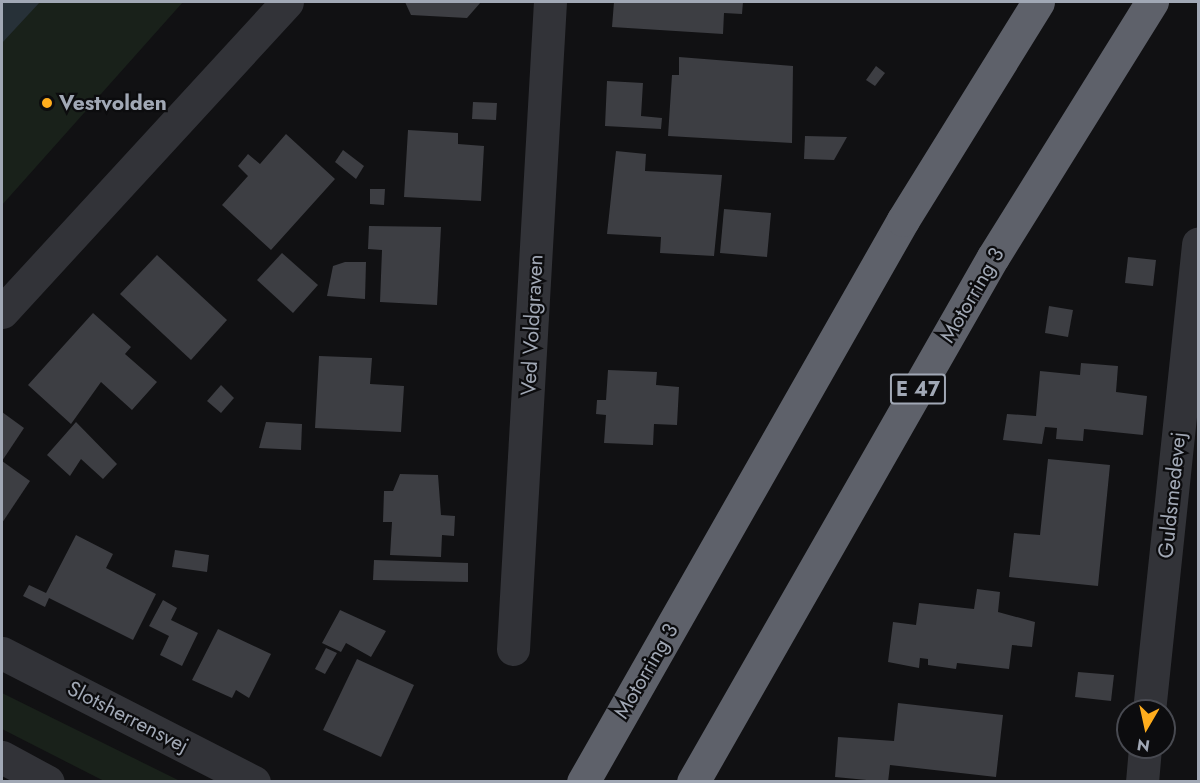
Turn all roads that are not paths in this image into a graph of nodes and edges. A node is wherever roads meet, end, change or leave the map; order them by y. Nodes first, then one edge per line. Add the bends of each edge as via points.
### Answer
1 (287, 2) edge
2 (550, 2) edge
3 (1038, 2) edge
4 (1152, 2) edge
5 (1198, 244) edge
6 (2, 312) edge
7 (513, 649) dead end
8 (2, 653) edge
9 (1150, 699) edge
10 (2, 758) edge
11 (1145, 759) edge
12 (48, 782) edge
13 (254, 782) edge
14 (583, 782) edge
15 (693, 782) edge
16 (1142, 782) edge

1 - 6 street
2 - 7 street, Ved Voldgraven
3 - 14 highway, Motorring 3 via 903,220
4 - 15 highway, Motorring 3 / E 47 via 993,257
5 - 9 street, Guldsmedevej
8 - 13 street, Slotsherrensvej
10 - 12 street
11 - 16 street

